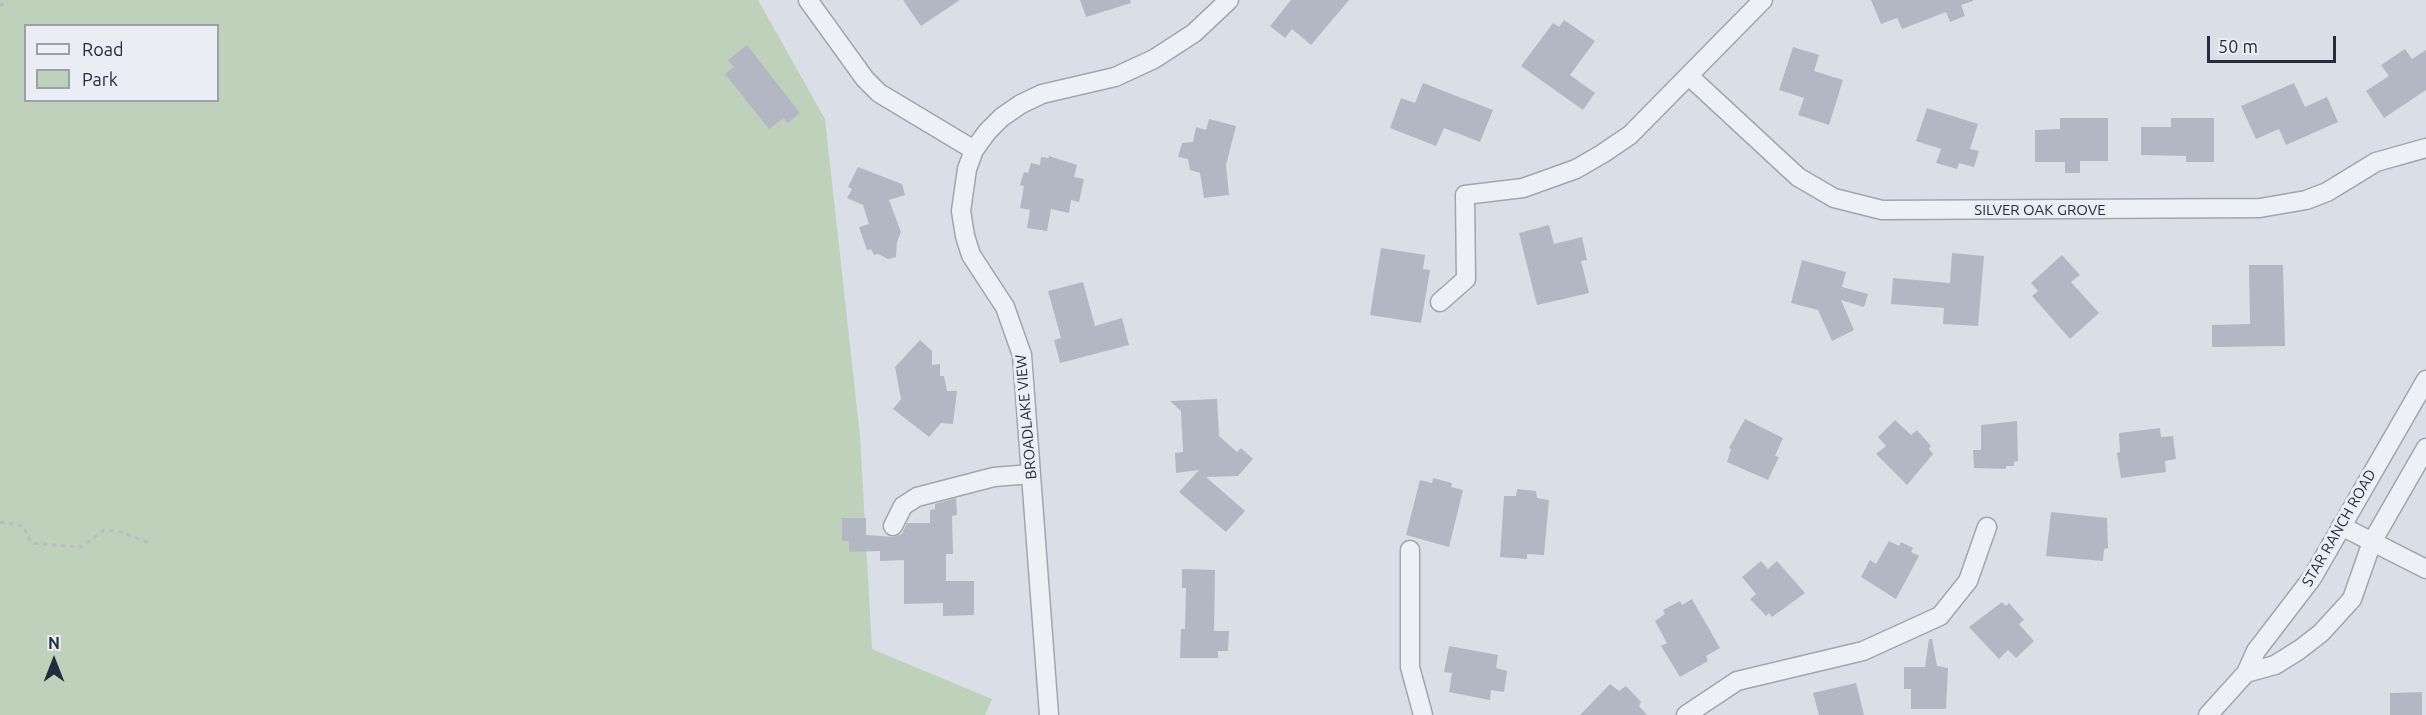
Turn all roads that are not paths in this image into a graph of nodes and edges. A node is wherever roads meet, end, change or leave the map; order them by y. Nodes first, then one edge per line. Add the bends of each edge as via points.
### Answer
1 (808, 0) edge
2 (1229, 0) edge
3 (1763, 0) edge
4 (1689, 76) junction
5 (2426, 148) edge
6 (974, 150) junction
7 (1440, 302) dead end
8 (2426, 380) edge
9 (2426, 448) edge
10 (1032, 474) junction
11 (893, 526) dead end
12 (2341, 526) junction
13 (1987, 527) dead end
14 (2372, 542) junction
15 (1410, 550) dead end
16 (2426, 569) edge
17 (2246, 673) junction
18 (1049, 715) edge
19 (1423, 715) edge
20 (1686, 715) edge
21 (2208, 715) edge

1 - 6 street via 865,80 879,93
2 - 6 street, BROADLAKE VIEW via 1194,33 1154,59 1115,77 1042,94 1021,104 1002,117
3 - 4 street
4 - 5 street, SILVER OAK GROVE via 1798,177 1834,198 1882,210 2260,208 2316,196 2376,162
4 - 7 street via 1630,135 1576,169 1523,188 1465,195 1466,279
6 - 10 street, BROADLAKE VIEW via 961,211 965,237 971,255 1005,307 1019,346
8 - 12 street, STAR RANCH ROAD
9 - 14 street
10 - 11 street via 994,477 917,497 903,506
10 - 18 street, BROADLAKE VIEW
12 - 14 street
12 - 17 street, STAR RANCH ROAD via 2312,578 2256,651
13 - 20 street via 1968,581 1940,616 1863,651 1737,681
14 - 16 street
14 - 17 street via 2352,600 2337,618 2275,665
15 - 19 street via 1410,667
17 - 21 street, STAR RANCH ROAD

